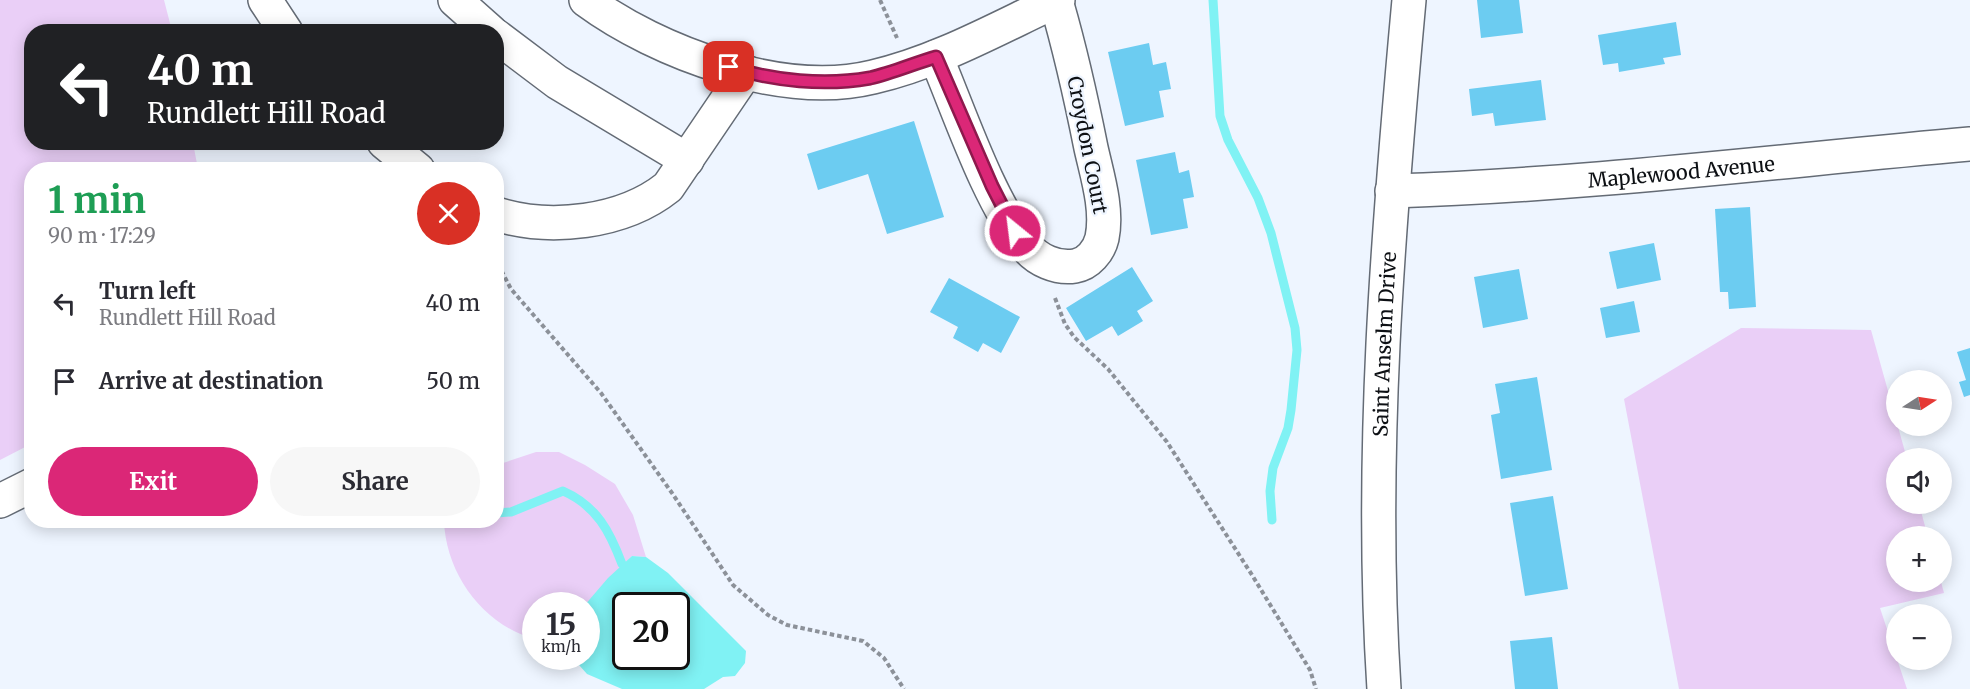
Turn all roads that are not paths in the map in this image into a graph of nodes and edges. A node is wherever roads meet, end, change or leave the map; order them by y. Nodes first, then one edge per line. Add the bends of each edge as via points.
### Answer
1 (265, 0) edge
2 (455, 0) edge
3 (586, 0) edge
4 (1057, 0) edge
5 (1409, 0) edge
6 (281, 24) edge
7 (482, 24) edge
8 (504, 42) edge
9 (936, 57) junction
10 (746, 72) junction
11 (1970, 144) edge
12 (394, 150) edge
13 (687, 160) junction
14 (408, 162) edge
15 (1392, 191) junction
16 (504, 216) edge
17 (24, 489) edge
18 (0, 501) edge
19 (1384, 689) edge

1 - 6 street
2 - 7 street
3 - 10 street via 662,44
4 - 9 street
4 - 9 street, Croydon Court via 1100,190 1103,221 1102,239 1088,260 1078,265 1054,265 1027,248 1005,212
5 - 15 street, Saint Anselm Drive
8 - 13 street via 557,82
9 - 10 street via 857,80 809,81
10 - 13 street
11 - 15 street, Maplewood Avenue via 1473,189
12 - 14 street
13 - 16 street via 668,188 656,197 614,213 536,223
15 - 19 street, Saint Anselm Drive via 1378,480
17 - 18 street

